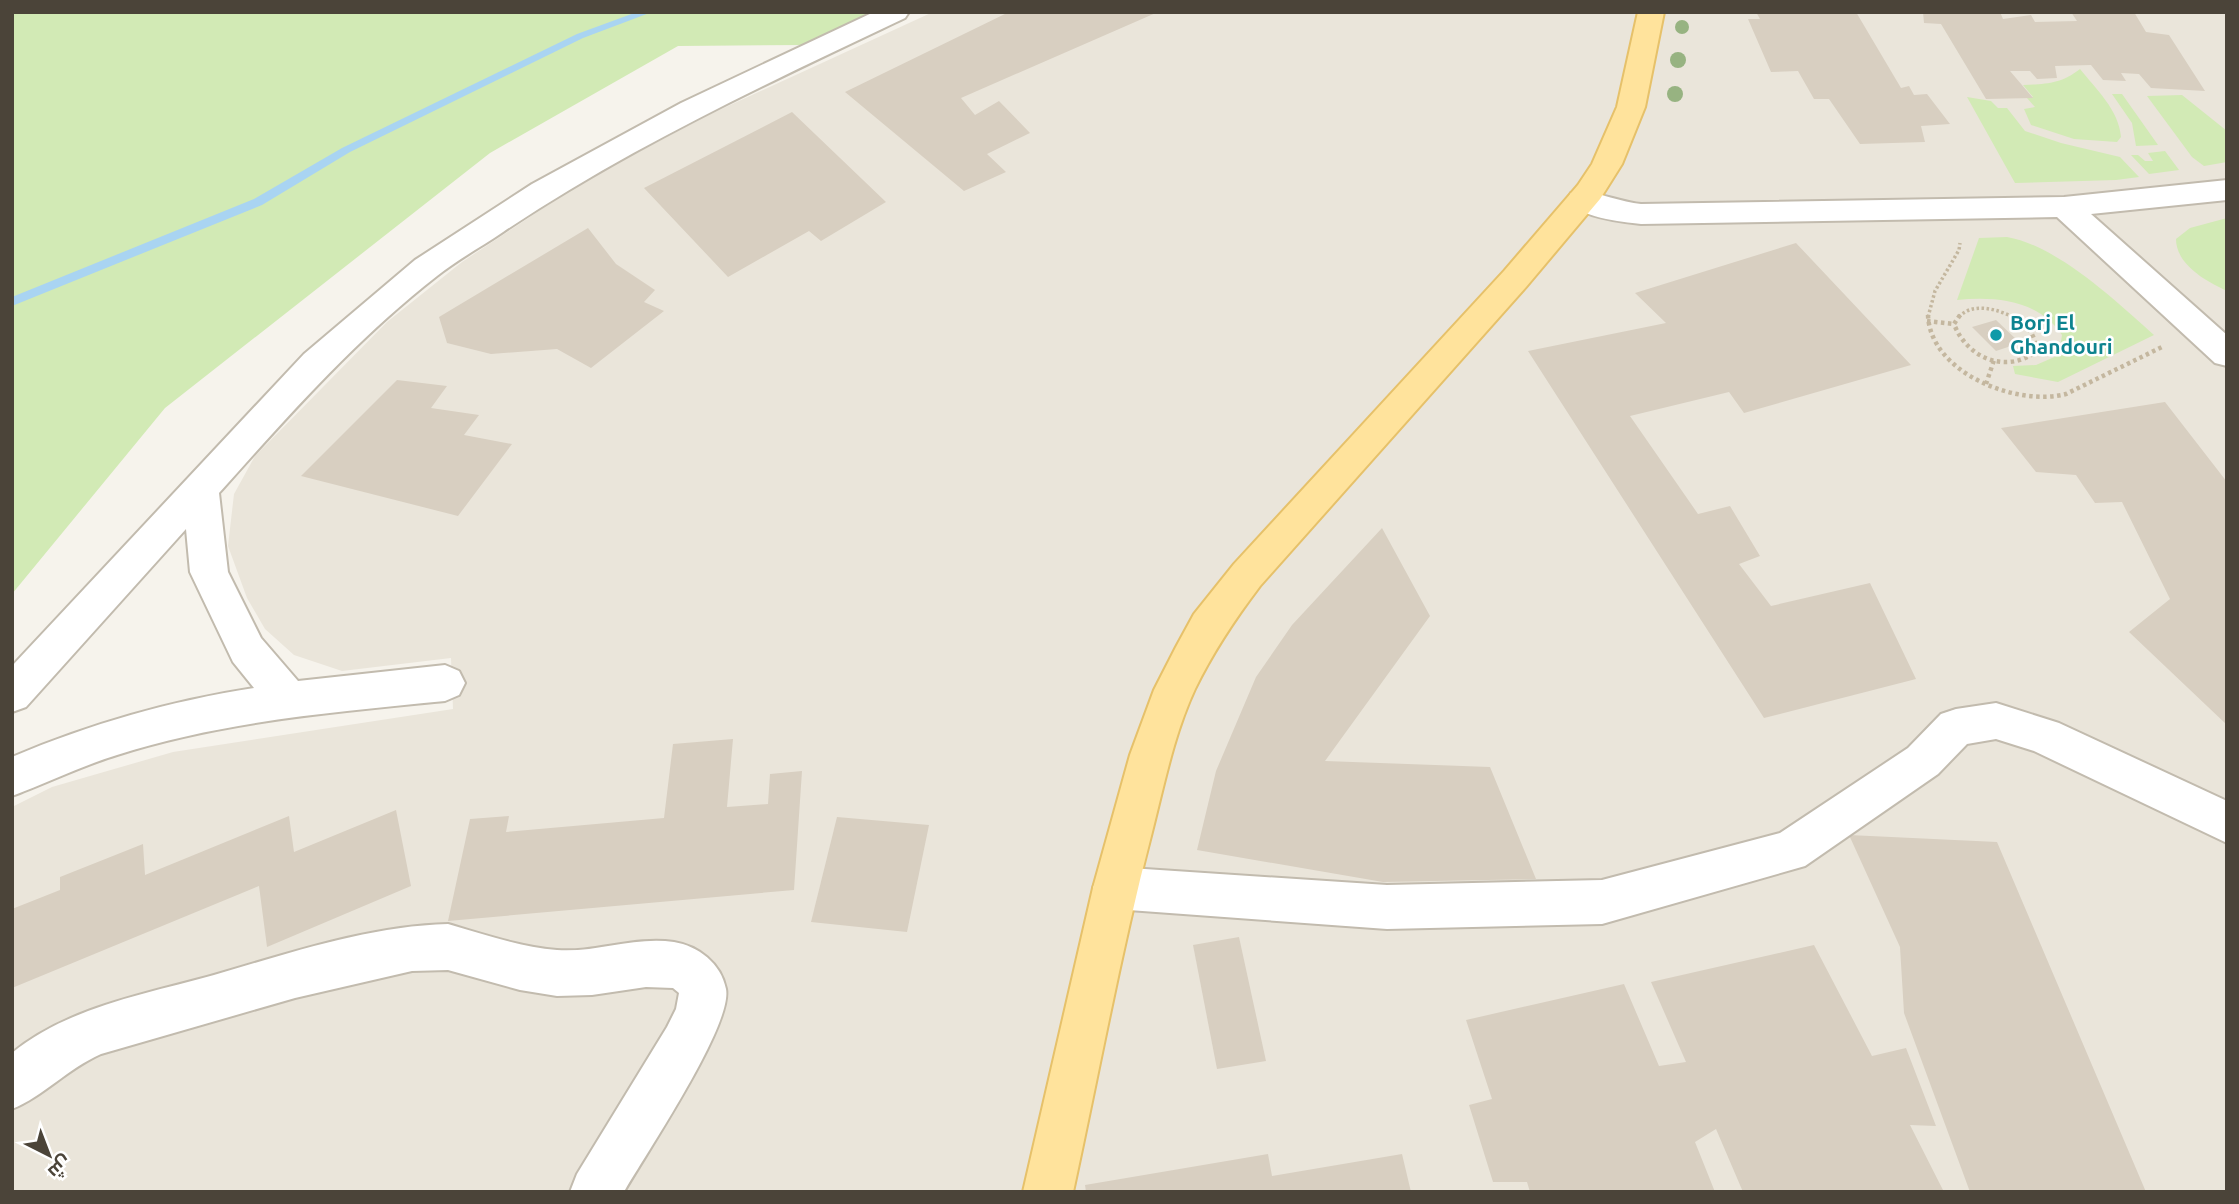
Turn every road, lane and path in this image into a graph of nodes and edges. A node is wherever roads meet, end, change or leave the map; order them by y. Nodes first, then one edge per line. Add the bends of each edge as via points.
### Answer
1 (896, 12) edge
2 (1651, 12) edge
3 (2227, 190) edge
4 (1582, 201) junction
5 (2064, 207) junction
6 (1959, 250) dead end
7 (1927, 321) junction
8 (1954, 324) junction
9 (2223, 347) edge
10 (2148, 354) dead end
11 (1994, 360) junction
12 (1986, 384) junction
13 (201, 489) junction
14 (445, 683) dead end
15 (12, 694) edge
16 (287, 698) junction
17 (12, 777) edge
18 (2227, 822) edge
19 (1115, 888) junction
20 (12, 1085) edge
21 (595, 1192) edge
22 (1048, 1192) edge

1 - 13 street via 691,110 553,185 470,237 426,268 316,363
2 - 4 main road via 1631,107 1606,164
3 - 5 street
4 - 5 street via 1642,214
4 - 19 main road via 1247,575 1208,626 1169,703
5 - 9 street
6 - 7 path via 1930,303
7 - 8 path
7 - 12 path via 1948,357
8 - 11 path via 1966,345
8 - 11 path via 1967,310 1986,308 2017,318 2032,332 2037,346 2031,357 2015,363
10 - 12 path via 2060,396 2000,390
11 - 12 path
13 - 15 street
13 - 16 street via 209,572 247,650
14 - 16 street
16 - 17 street via 108,739
18 - 19 street via 2044,737 1996,721 1956,727 1914,768 1790,851 1602,902 1388,907
19 - 22 main road
20 - 21 street via 37,1063 99,1031 295,975 412,948 448,947 557,973 675,965 694,974 704,990 699,1013

